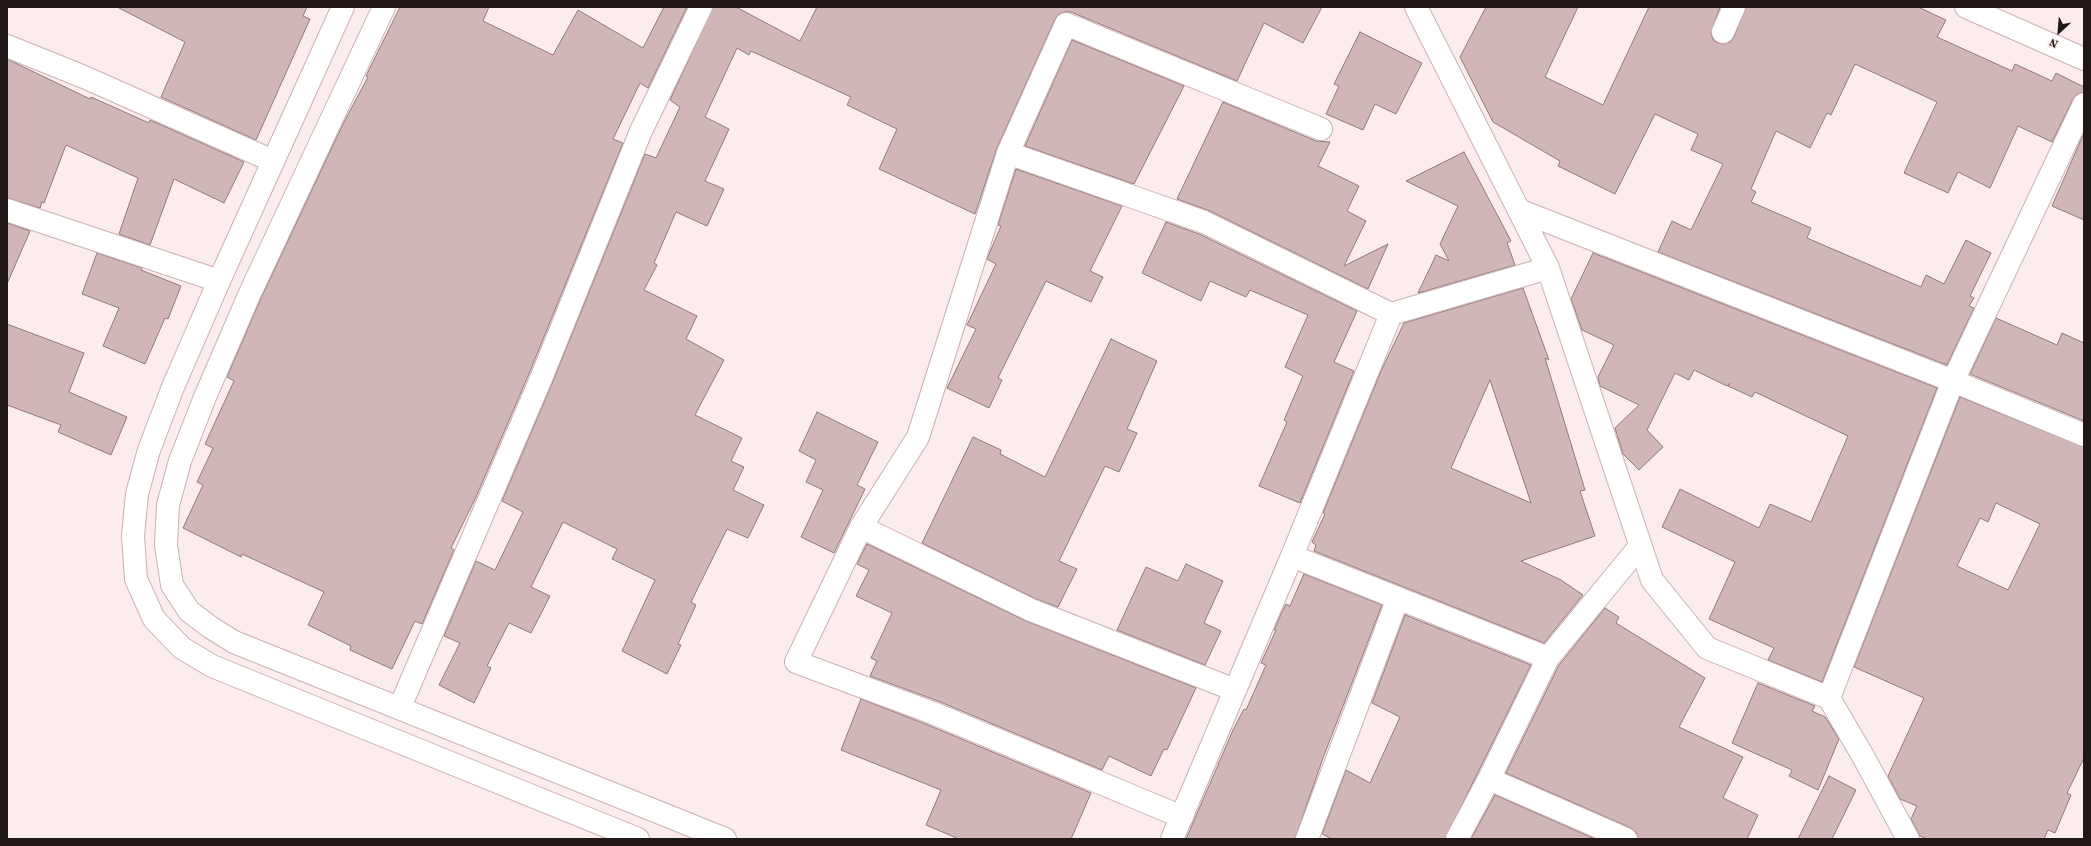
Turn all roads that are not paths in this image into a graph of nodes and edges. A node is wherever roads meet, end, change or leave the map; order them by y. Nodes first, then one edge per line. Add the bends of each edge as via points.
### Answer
1 (343, 7) edge
2 (384, 7) edge
3 (701, 7) edge
4 (1416, 7) edge
5 (1734, 7) edge
6 (1966, 7) edge
7 (1723, 32) dead end
8 (7, 46) edge
9 (2084, 59) edge
10 (2084, 104) edge
11 (1320, 129) dead end
12 (1008, 153) junction
13 (273, 161) junction
14 (7, 210) edge
15 (1521, 211) junction
16 (1548, 268) junction
17 (220, 281) junction
18 (1391, 314) junction
19 (1952, 381) junction
20 (2084, 435) edge
21 (861, 527) junction
22 (1640, 546) junction
23 (1292, 556) junction
24 (1398, 598) junction
25 (1548, 658) junction
26 (1235, 690) junction
27 (1829, 698) junction
28 (400, 707) junction
29 (1489, 779) junction
30 (1182, 817) junction
31 (638, 839) edge
32 (725, 839) edge
33 (1172, 839) edge
34 (1306, 839) edge
35 (1457, 839) edge
36 (1626, 839) edge
37 (1908, 839) edge

1 - 13 street
2 - 28 street via 250,293 205,398 180,460 168,505 166,545 172,585 189,611 210,627 234,642
3 - 28 street via 641,131 540,381
4 - 15 street
5 - 7 street
6 - 9 street
8 - 13 street via 84,77
10 - 19 street
11 - 12 street via 1066,24
12 - 18 street via 1204,222
12 - 21 street via 918,437
13 - 17 street
14 - 17 street
15 - 16 street
15 - 19 street
16 - 18 street
16 - 22 street
17 - 31 street via 173,387 149,450 137,494 133,536 136,579 154,619 182,648 212,666
18 - 23 street
19 - 20 street
19 - 27 street
21 - 26 street via 1031,610
21 - 30 street via 796,662 933,714
22 - 25 street
22 - 27 street via 1652,580 1707,648
23 - 24 street
23 - 26 street
24 - 25 street
24 - 34 street
25 - 29 street
26 - 30 street
27 - 37 street
28 - 32 street
29 - 35 street
29 - 36 street
30 - 33 street

